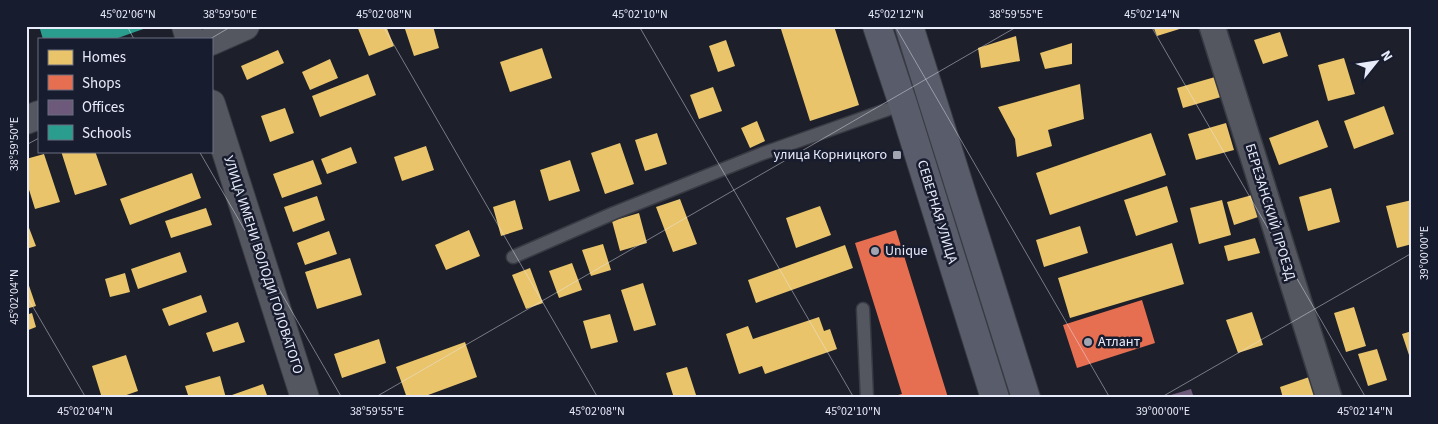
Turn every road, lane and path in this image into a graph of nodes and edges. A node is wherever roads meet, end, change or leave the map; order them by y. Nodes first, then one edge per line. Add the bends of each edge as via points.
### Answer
1 (186, 26) edge
2 (245, 26) edge
3 (876, 26) edge
4 (909, 26) edge
5 (1212, 26) edge
6 (190, 38) edge
7 (212, 41) edge
8 (903, 104) junction
9 (212, 107) edge
10 (38, 115) edge
11 (26, 120) edge
12 (513, 257) dead end
13 (863, 309) dead end
14 (305, 398) edge
15 (867, 398) edge
16 (995, 398) edge
17 (1026, 398) edge
18 (1329, 398) edge

1 - 6 street
2 - 7 street
3 - 8 main road, СЕВЕРНАЯ УЛИЦА
4 - 17 main road, СЕВЕРНАЯ УЛИЦА
5 - 18 street, БЕРЕЗАНСКИЙ ПРОЕЗД
8 - 12 lane via 752,157
8 - 16 main road, СЕВЕРНАЯ УЛИЦА
9 - 14 street, УЛИЦА ИМЕНИ ВОЛОДИ ГОЛОВАТОГО
10 - 11 street
13 - 15 lane

